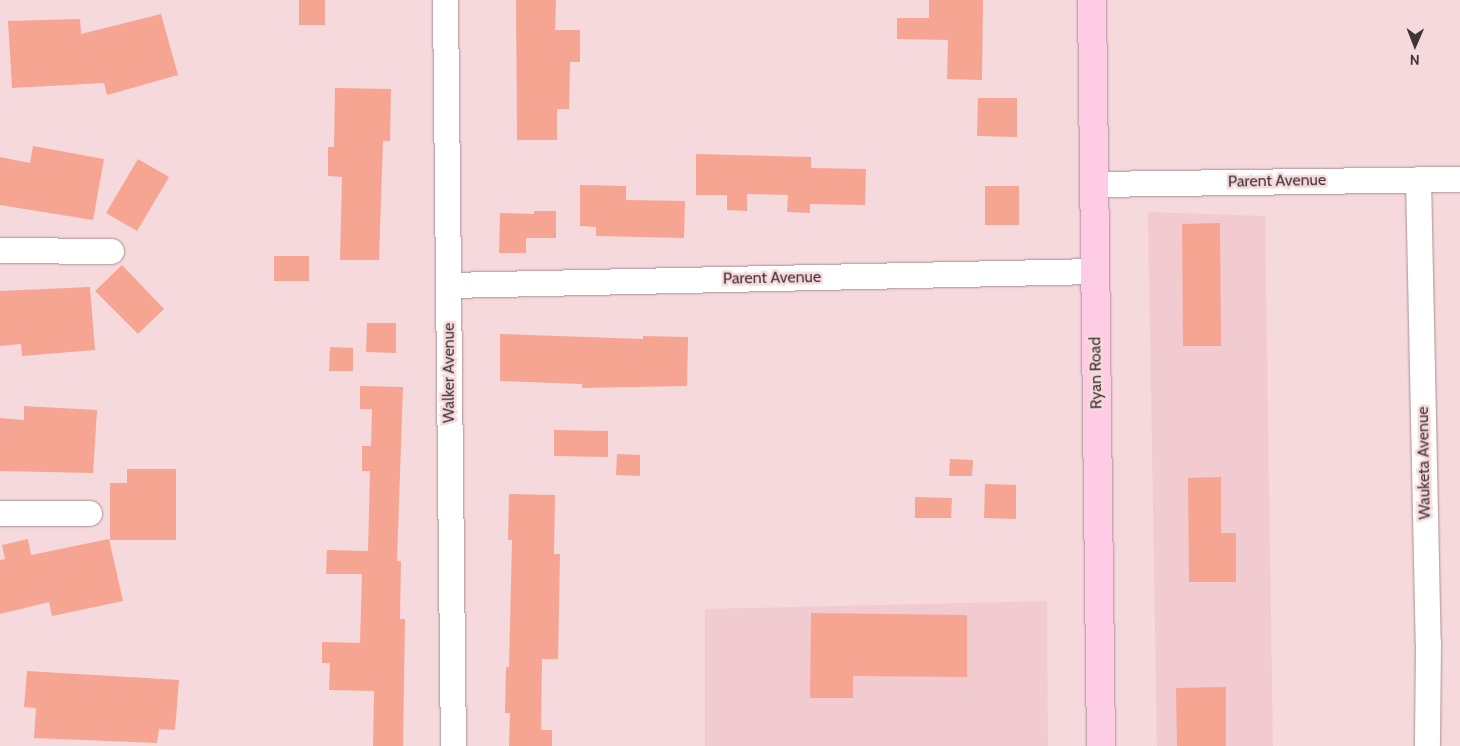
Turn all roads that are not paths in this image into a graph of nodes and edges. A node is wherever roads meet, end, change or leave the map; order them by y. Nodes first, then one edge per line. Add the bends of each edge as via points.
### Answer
1 (445, 0) edge
2 (1092, 0) edge
3 (1418, 179) junction
4 (1460, 179) edge
5 (1094, 184) junction
6 (0, 250) edge
7 (111, 251) dead end
8 (1096, 271) junction
9 (448, 285) junction
10 (0, 513) edge
11 (88, 513) dead end
12 (453, 746) edge
13 (1101, 746) edge
14 (1427, 746) edge

1 - 9 street, Walker Avenue
2 - 5 main road, Ryan Road
3 - 4 street, Parent Avenue
3 - 5 street, Parent Avenue
3 - 14 street, Wauketa Avenue via 1428,643
5 - 8 main road, Ryan Road
6 - 7 street
8 - 9 street, Parent Avenue
8 - 13 main road, Ryan Road
9 - 12 street, Walker Avenue
10 - 11 street

